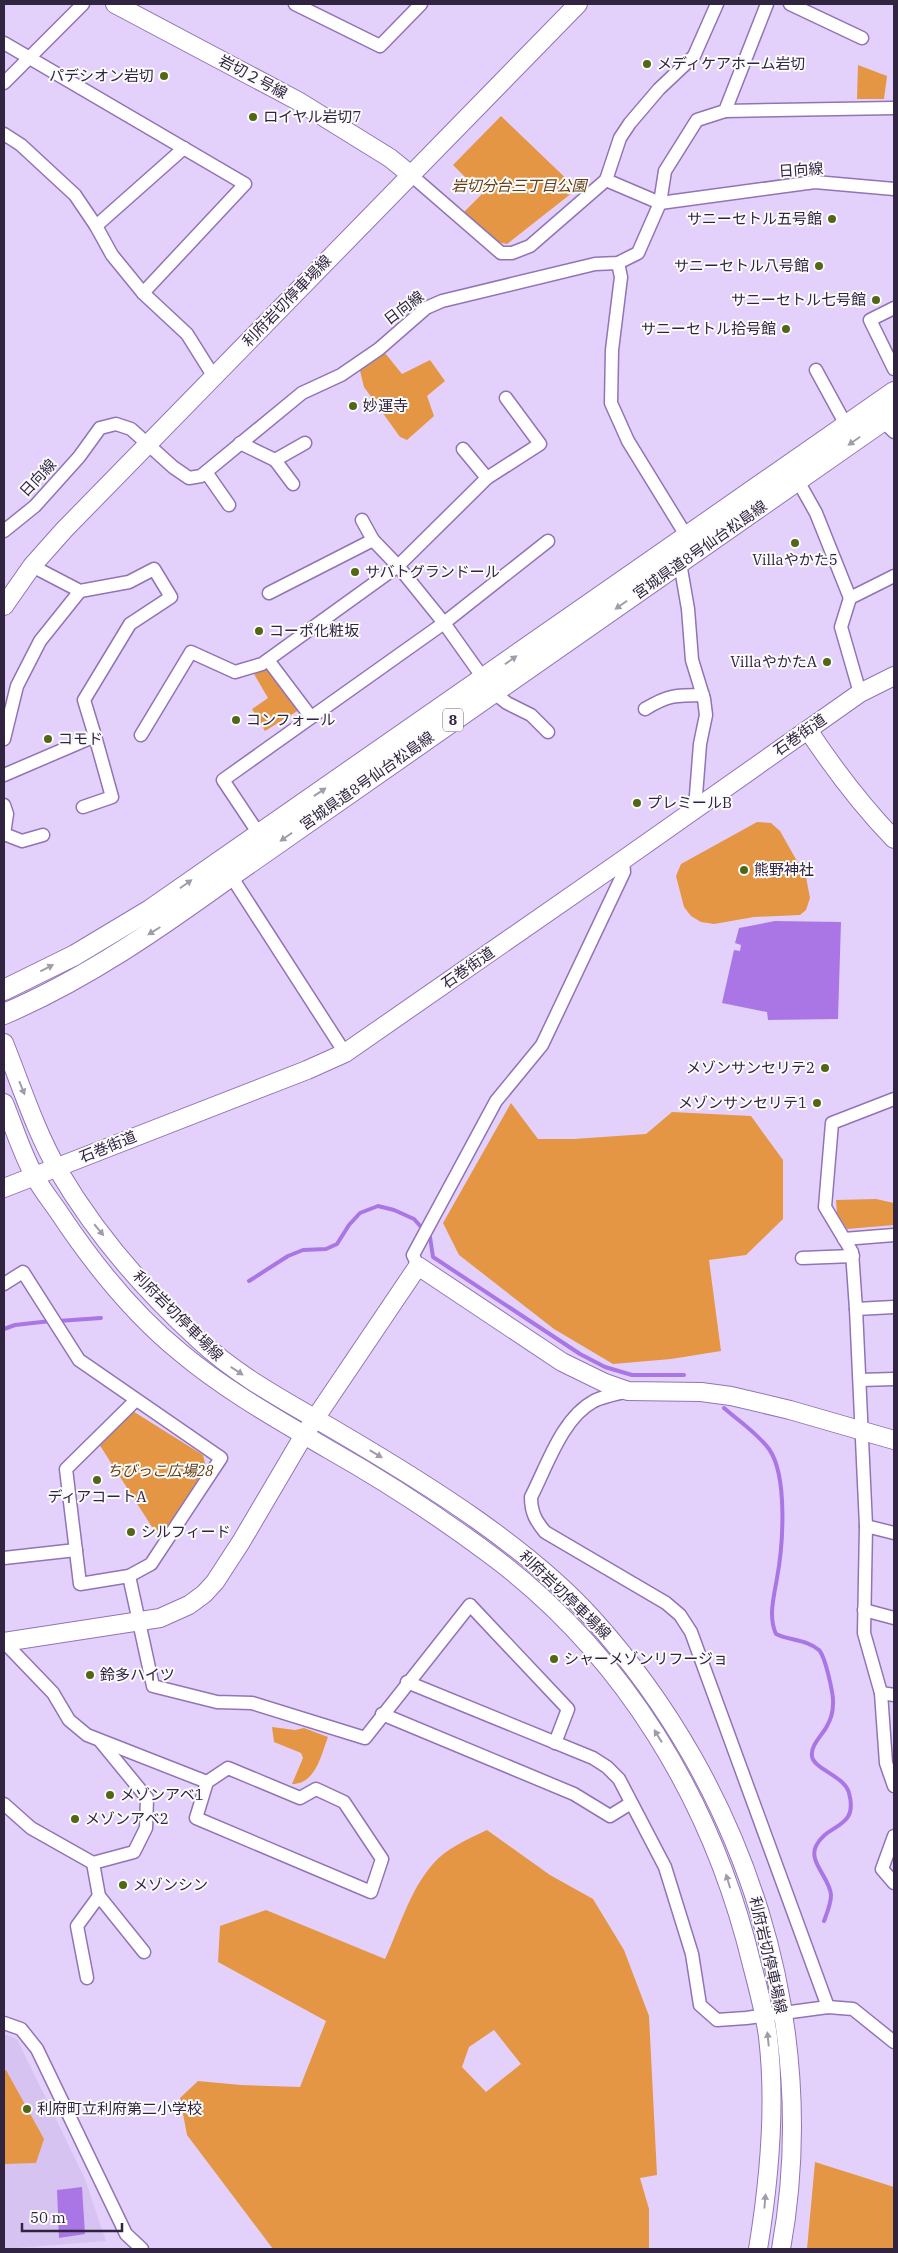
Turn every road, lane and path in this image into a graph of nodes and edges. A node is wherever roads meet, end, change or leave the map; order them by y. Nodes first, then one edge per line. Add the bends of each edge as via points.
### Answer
1 (83, 4) edge
2 (115, 4) edge
3 (295, 4) edge
4 (421, 4) edge
5 (578, 4) edge
6 (717, 4) edge
7 (767, 4) edge
8 (790, 4) edge
9 (313, 7) edge
10 (862, 38) dead end
11 (4, 43) edge
12 (29, 58) junction
13 (4, 83) edge
14 (894, 108) edge
15 (725, 111) junction
16 (4, 134) edge
17 (184, 148) junction
18 (410, 175) junction
19 (606, 180) junction
20 (894, 189) edge
21 (660, 203) junction
22 (96, 226) junction
23 (618, 263) junction
24 (143, 293) junction
25 (894, 308) edge
26 (894, 369) edge
27 (816, 370) dead end
28 (214, 376) junction
29 (894, 392) edge
30 (506, 398) dead end
31 (890, 422) edge
32 (846, 425) junction
33 (305, 443) dead end
34 (240, 444) junction
35 (149, 445) junction
36 (463, 449) dead end
37 (275, 460) junction
38 (206, 472) junction
39 (487, 478) junction
40 (798, 481) junction
41 (293, 484) dead end
42 (229, 505) dead end
43 (362, 520) dead end
44 (4, 531) edge
45 (687, 537) junction
46 (373, 540) junction
47 (548, 541) dead end
48 (680, 563) junction
49 (32, 566) junction
50 (398, 566) junction
51 (894, 576) edge
52 (80, 591) junction
53 (269, 593) dead end
54 (850, 598) junction
55 (4, 606) edge
56 (444, 623) junction
57 (268, 660) junction
58 (894, 676) edge
59 (488, 686) junction
60 (860, 693) junction
61 (703, 695) junction
62 (645, 709) dead end
63 (311, 717) junction
64 (808, 730) junction
65 (548, 732) dead end
66 (141, 735) dead end
67 (94, 736) junction
68 (4, 739) edge
69 (4, 775) edge
70 (4, 805) edge
71 (83, 808) dead end
72 (695, 808) junction
73 (43, 834) dead end
74 (259, 834) junction
75 (894, 838) edge
76 (623, 860) junction
77 (231, 876) junction
78 (4, 990) edge
79 (4, 1014) edge
80 (4, 1043) edge
81 (345, 1053) junction
82 (4, 1103) edge
83 (893, 1103) edge
84 (57, 1168) junction
85 (35, 1176) junction
86 (4, 1188) edge
87 (894, 1235) edge
88 (844, 1239) junction
89 (853, 1256) junction
90 (802, 1258) dead end
91 (418, 1266) junction
92 (4, 1284) edge
93 (894, 1307) edge
94 (856, 1309) junction
95 (894, 1379) edge
96 (860, 1380) junction
97 (628, 1391) junction
98 (136, 1400) junction
99 (316, 1419) junction
100 (863, 1431) junction
101 (304, 1435) junction
102 (894, 1440) edge
103 (866, 1526) junction
104 (894, 1533) edge
105 (76, 1550) junction
106 (4, 1558) edge
107 (129, 1576) junction
108 (864, 1610) junction
109 (894, 1618) edge
110 (140, 1622) junction
111 (4, 1642) edge
112 (407, 1682) junction
113 (881, 1693) junction
114 (894, 1695) edge
115 (382, 1714) junction
116 (99, 1740) junction
117 (555, 1743) junction
118 (892, 1772) edge
119 (207, 1782) junction
120 (894, 1786) edge
121 (631, 1803) junction
122 (4, 1804) edge
123 (894, 1836) edge
124 (92, 1863) junction
125 (894, 1883) edge
126 (99, 1896) junction
127 (144, 1952) dead end
128 (87, 1978) dead end
129 (828, 2007) junction
130 (782, 2013) junction
131 (764, 2016) junction
132 (4, 2023) edge
133 (894, 2042) edge
134 (142, 2249) edge
135 (758, 2249) edge
136 (781, 2249) edge

1 - 12 street
2 - 18 main road, 岩切２号線 via 298,101 390,158
3 - 9 street
4 - 9 street via 380,46
5 - 18 main road, 利府岩切停車場線
6 - 19 street via 694,56 659,89 620,138
7 - 15 street
8 - 10 street
11 - 12 street
12 - 13 street
12 - 17 street
14 - 15 street
15 - 21 street via 697,120 665,171
16 - 22 street via 21,145 75,195
17 - 22 street
17 - 24 street via 246,184
18 - 19 street via 501,253 512,253 530,246
18 - 28 main road, 利府岩切停車場線
19 - 21 street
20 - 21 street, 日向線 via 815,182
21 - 23 street, 日向線 via 638,253
22 - 24 street via 112,255
23 - 34 street, 日向線 via 595,264 442,301 426,308 378,349 341,375 302,393
23 - 45 street via 620,278 612,350 611,402 628,441
24 - 28 street via 187,334
25 - 26 street via 870,320
27 - 32 street
28 - 35 main road, 利府岩切停車場線
29 - 32 main road, 宮城県道8号仙台松島線 / 8
30 - 39 street via 540,444
31 -> 40 main road, 宮城県道8号仙台松島線 / 8
32 - 45 main road, 宮城県道8号仙台松島線 / 8
33 - 37 street
34 - 37 street
34 - 38 street, 日向線
35 - 38 street, 日向線 via 189,478
35 - 44 street, 日向線 via 132,429 116,424 100,428 35,506
35 - 49 main road, 利府岩切停車場線 via 107,484
36 - 39 street
37 - 41 street
38 - 42 street
39 - 50 street
40 - 48 main road, 宮城県道8号仙台松島線 / 8
40 - 54 street via 816,513
43 - 46 street
59 -> 45 main road, 宮城県道8号仙台松島線 / 8
46 - 50 street
46 - 53 street
47 - 56 street
48 -> 59 main road, 宮城県道8号仙台松島線 / 8
48 - 61 street via 692,660
49 - 52 street
49 - 55 main road, 利府岩切停車場線
50 - 56 street
50 - 57 street
51 - 54 street
52 - 67 street via 129,582 154,569 171,597 130,624 84,700
52 - 68 street via 40,641 17,686
54 - 60 street via 840,627
56 - 59 street
56 - 63 street
57 - 63 street
57 - 66 street via 235,672 191,652
58 - 60 main road, 石巻街道
59 - 65 street via 507,703 531,715
74 -> 59 main road, 宮城県道8号仙台松島線 / 8
59 -> 77 main road, 宮城県道8号仙台松島線 / 8
60 - 64 main road, 石巻街道
61 - 62 street via 662,698
61 - 72 street via 706,715 700,744
63 - 74 street via 223,780
64 - 72 main road, 石巻街道
64 - 75 main road via 840,777
67 - 69 street
67 - 71 street via 112,797
70 - 73 street via 7,814 4,834 22,841
72 - 76 main road, 石巻街道
78 -> 74 main road, 宮城県道8号仙台松島線 / 8 via 74,955 150,910
76 - 81 main road, 石巻街道
76 - 91 street via 624,872 542,1045 496,1101 413,1255
77 -> 79 main road, 宮城県道8号仙台松島線 / 8 via 163,925 88,972
77 - 81 street
80 -> 84 main road, 利府岩切停車場線
81 - 84 main road, 石巻街道
82 - 85 main road, 利府岩切停車場線
83 - 88 street via 853,1114 831,1125 825,1207
84 - 85 main road, 石巻街道
84 -> 99 main road, 利府岩切停車場線 via 93,1224 154,1296 198,1339 228,1366
85 - 86 main road, 石巻街道
85 - 101 main road, 利府岩切停車場線 via 116,1291 149,1326 213,1378
87 - 88 street
88 - 89 street
89 - 90 street
89 - 94 street
91 - 97 main road via 562,1362
91 - 99 main road
92 - 98 street via 23,1272 79,1360
93 - 94 street
94 - 96 street
95 - 96 street
96 - 100 street
97 - 100 main road via 701,1392 731,1396
97 - 129 street via 595,1400 567,1426 531,1497 534,1518 545,1532 666,1603 680,1615 691,1632
98 - 105 street via 66,1469
98 - 107 street via 221,1458 151,1564
99 - 101 main road
99 -> 130 main road, 利府岩切停車場線 via 420,1481 516,1548 590,1615 627,1658 655,1695 695,1759 741,1854 760,1911
100 - 102 main road
100 - 103 street
101 - 110 main road via 215,1582 189,1605 160,1618
131 -> 101 main road, 利府岩切停車場線 via 746,1938 722,1862 677,1767 612,1670 572,1626 489,1553 384,1482
103 - 104 street
103 - 108 street
105 - 106 street
105 - 107 street via 80,1584
107 - 110 street
108 - 109 street
108 - 113 street via 864,1633
110 - 111 main road
110 - 115 street via 153,1686 216,1702 252,1703 364,1738
111 - 116 street via 53,1694 69,1720
112 - 115 street
112 - 117 street
112 - 117 street via 470,1605 568,1709
113 - 114 street
113 - 118 street via 886,1763
115 - 121 street via 574,1794 610,1816
116 - 119 street
116 - 124 street via 147,1798 146,1828 134,1852
117 - 121 street via 607,1767 619,1779
118 - 120 street
119 - 119 street via 228,1768 300,1798 316,1789 344,1802 382,1859 371,1892 196,1818
121 - 131 street via 665,1867 692,1954 700,2005 717,2020
122 - 124 street via 31,1828
123 - 125 street via 882,1869
124 - 126 street
126 - 127 street
126 - 128 street via 77,1926
129 - 130 street
129 - 133 street via 853,2009
130 - 131 street
130 - 136 main road, 利府岩切停車場線 via 793,2116 791,2172
135 -> 131 main road, 利府岩切停車場線 via 770,2142 768,2037
132 - 134 street via 21,2029 37,2049 126,2234

